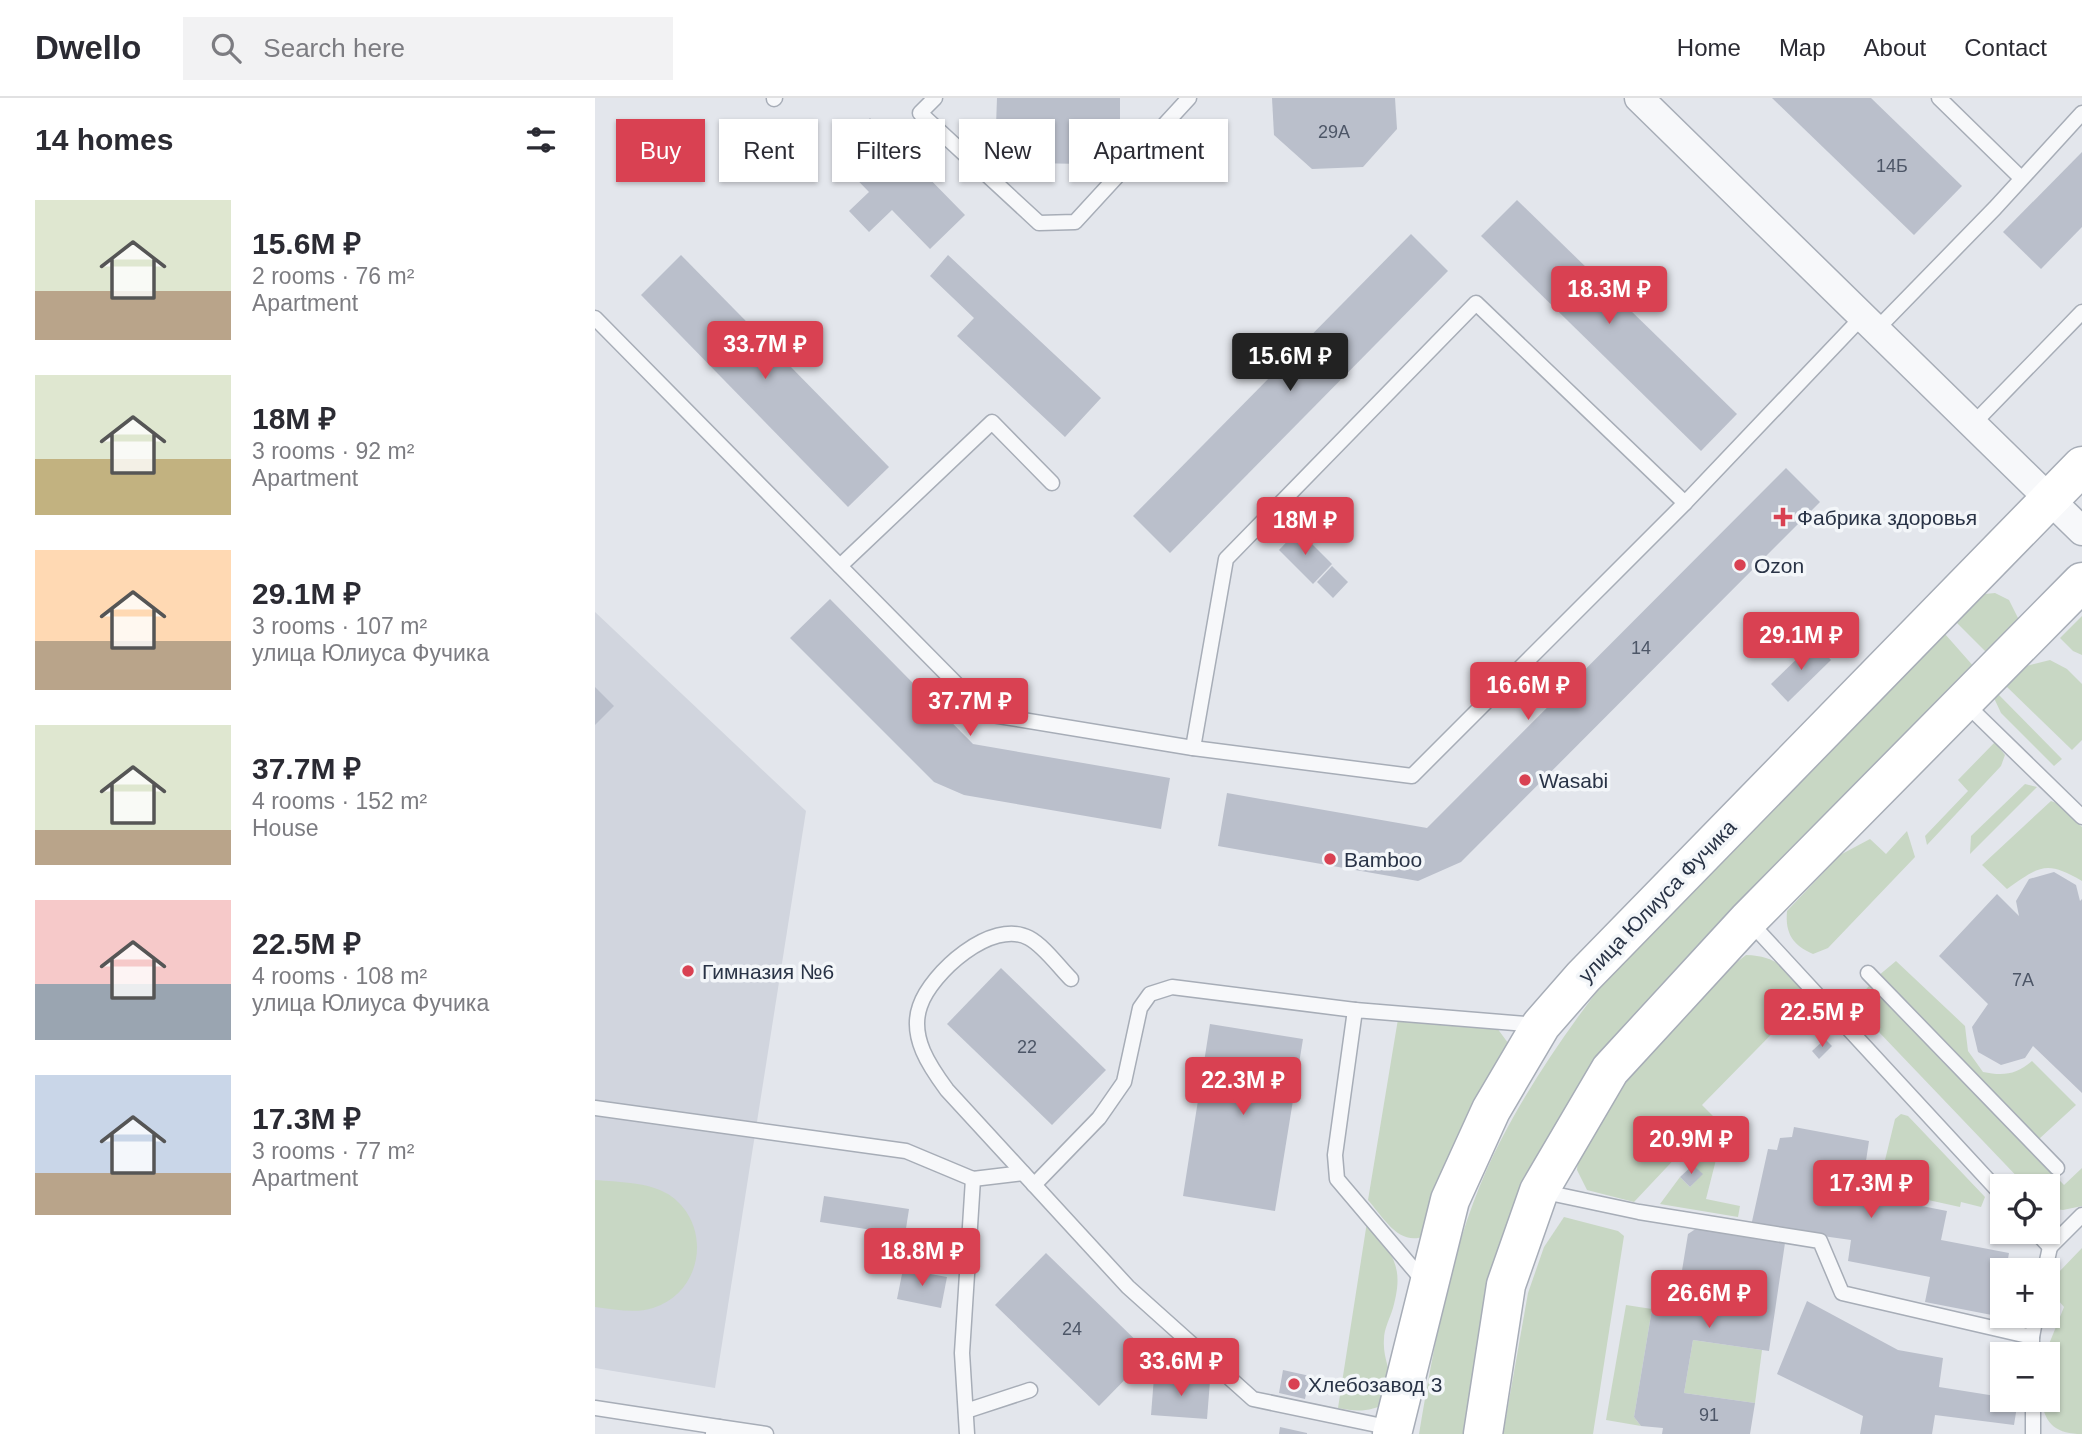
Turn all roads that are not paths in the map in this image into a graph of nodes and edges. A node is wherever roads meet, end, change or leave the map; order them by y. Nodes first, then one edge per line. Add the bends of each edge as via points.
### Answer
1 (935, 98) edge
2 (1189, 98) edge
3 (1639, 98) edge
4 (1939, 98) edge
5 (2082, 113) edge
6 (2021, 178) junction
7 (2082, 312) edge
8 (595, 318) edge
9 (1870, 322) junction
10 (1973, 424) junction
11 (2082, 466) edge
12 (1052, 483) dead end
13 (2049, 499) junction
14 (1685, 503) junction
15 (2082, 531) edge
16 (840, 566) junction
17 (2082, 582) edge
18 (1964, 702) junction
19 (1193, 748) junction
20 (2082, 817) edge
21 (1748, 920) junction
22 (1868, 973) dead end
23 (1071, 979) dead end
24 (1355, 1010) junction
25 (1541, 1025) junction
26 (595, 1108) edge
27 (2057, 1168) dead end
28 (1023, 1173) junction
29 (973, 1179) junction
30 (1990, 1182) edge
31 (1034, 1185) junction
32 (1539, 1191) junction
33 (2082, 1214) edge
34 (2047, 1244) edge
35 (2050, 1247) junction
36 (2048, 1258) edge
37 (1427, 1285) junction
38 (2034, 1328) edge
39 (2032, 1337) junction
40 (2032, 1342) edge
41 (1030, 1390) dead end
42 (595, 1408) edge
43 (965, 1410) junction
44 (2033, 1412) edge
45 (716, 1430) edge
46 (1393, 1431) edge
47 (766, 1434) edge
48 (967, 1434) edge
49 (1483, 1434) edge
50 (2033, 1434) edge

1 - 2 lane via 920,113 1039,223 1075,222
3 - 9 street
4 - 6 lane
5 - 6 lane
6 - 9 lane via 1995,208
7 - 10 lane
8 - 16 lane
9 - 10 street
9 - 14 lane
10 - 13 street
11 - 13 main road, улица Юлиуса Фучика
12 - 16 lane via 992,422
13 - 15 street
13 - 25 main road, улица Юлиуса Фучика
14 - 19 lane via 1412,776
14 - 19 lane via 1476,303 1226,559
16 - 19 lane via 986,713
17 - 18 main road
18 - 20 lane
18 - 21 main road
21 - 30 lane
21 - 32 main road via 1610,1070
22 - 27 lane
23 - 28 lane via 1028,937 998,934 947,963 919,1006 919,1039 930,1066
24 - 25 lane
24 - 31 lane via 1172,987 1150,994 1140,1007 1124,1082 1099,1118
24 - 37 lane via 1335,1155 1337,1179
25 - 37 main road, улица Юлиуса Фучика via 1491,1110 1450,1200
26 - 29 lane via 906,1151
28 - 29 lane
28 - 31 lane
29 - 43 lane via 962,1353
31 - 46 lane via 1128,1287 1253,1399
32 - 39 lane via 1820,1241 1842,1293
32 - 49 main road via 1506,1285
33 - 35 lane
34 - 35 lane
35 - 36 lane
37 - 46 main road, улица Юлиуса Фучика
38 - 39 lane
39 - 40 lane
41 - 43 lane
42 - 45 lane
43 - 48 lane
44 - 50 lane
45 - 47 lane

